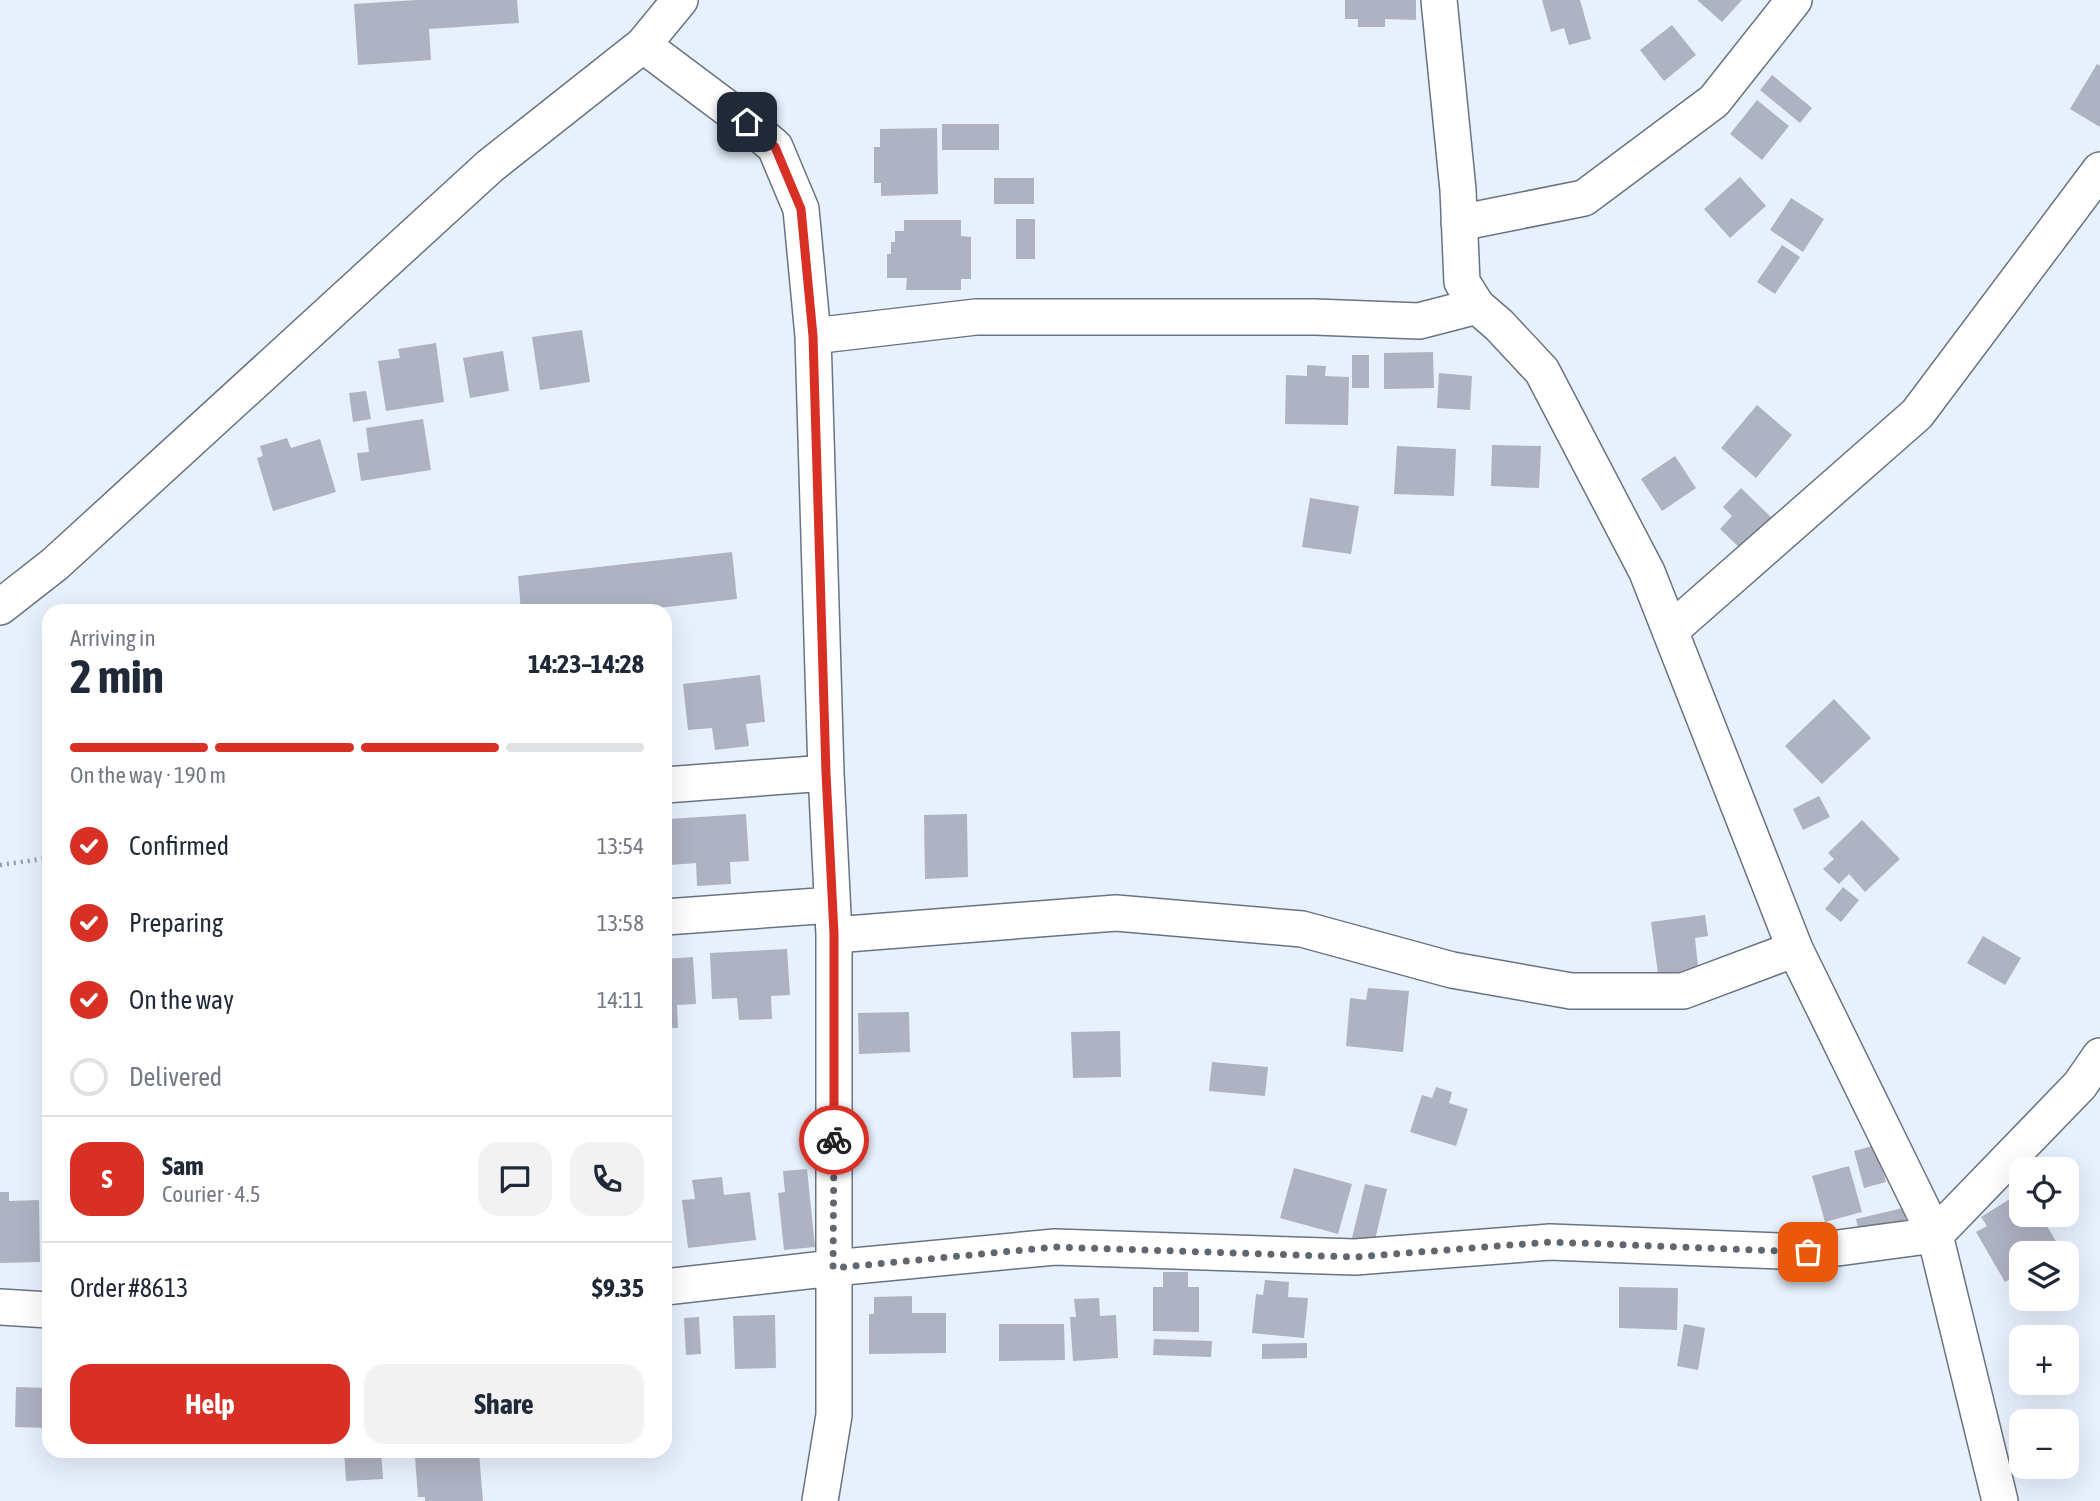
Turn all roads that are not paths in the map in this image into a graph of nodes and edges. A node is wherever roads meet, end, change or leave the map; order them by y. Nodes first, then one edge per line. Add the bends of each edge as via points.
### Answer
1 (680, 0) edge
2 (1439, 0) edge
3 (1794, 0) edge
4 (643, 45) junction
5 (2100, 170) edge
6 (1460, 223) junction
7 (1477, 306) junction
8 (813, 336) junction
9 (0, 607) edge
10 (1670, 631) junction
11 (826, 773) junction
12 (672, 784) edge
13 (672, 917) edge
14 (833, 920) junction
15 (1795, 949) junction
16 (2100, 1056) edge
17 (1935, 1235) junction
18 (833, 1268) junction
19 (672, 1286) edge
20 (0, 1307) edge
21 (42, 1310) edge
22 (820, 1501) edge
23 (2000, 1501) edge

1 - 4 street
2 - 6 street
3 - 6 street via 1714,101 1584,198
4 - 8 street via 775,147 801,209
4 - 9 street via 490,166 55,564
5 - 10 street via 1917,414
6 - 7 street via 1462,282
7 - 8 street via 1419,321 976,317
7 - 10 street via 1542,371 1647,572
8 - 11 street
10 - 15 street
11 - 12 street
11 - 14 street
13 - 14 street
14 - 15 street via 1116,913 1303,929 1452,970 1572,991 1684,991
14 - 18 street
15 - 17 street
16 - 17 street via 2080,1085
17 - 18 street via 1808,1252 1550,1242 1355,1257 1055,1247
17 - 23 street
18 - 19 street
18 - 22 street via 834,1415
20 - 21 street

